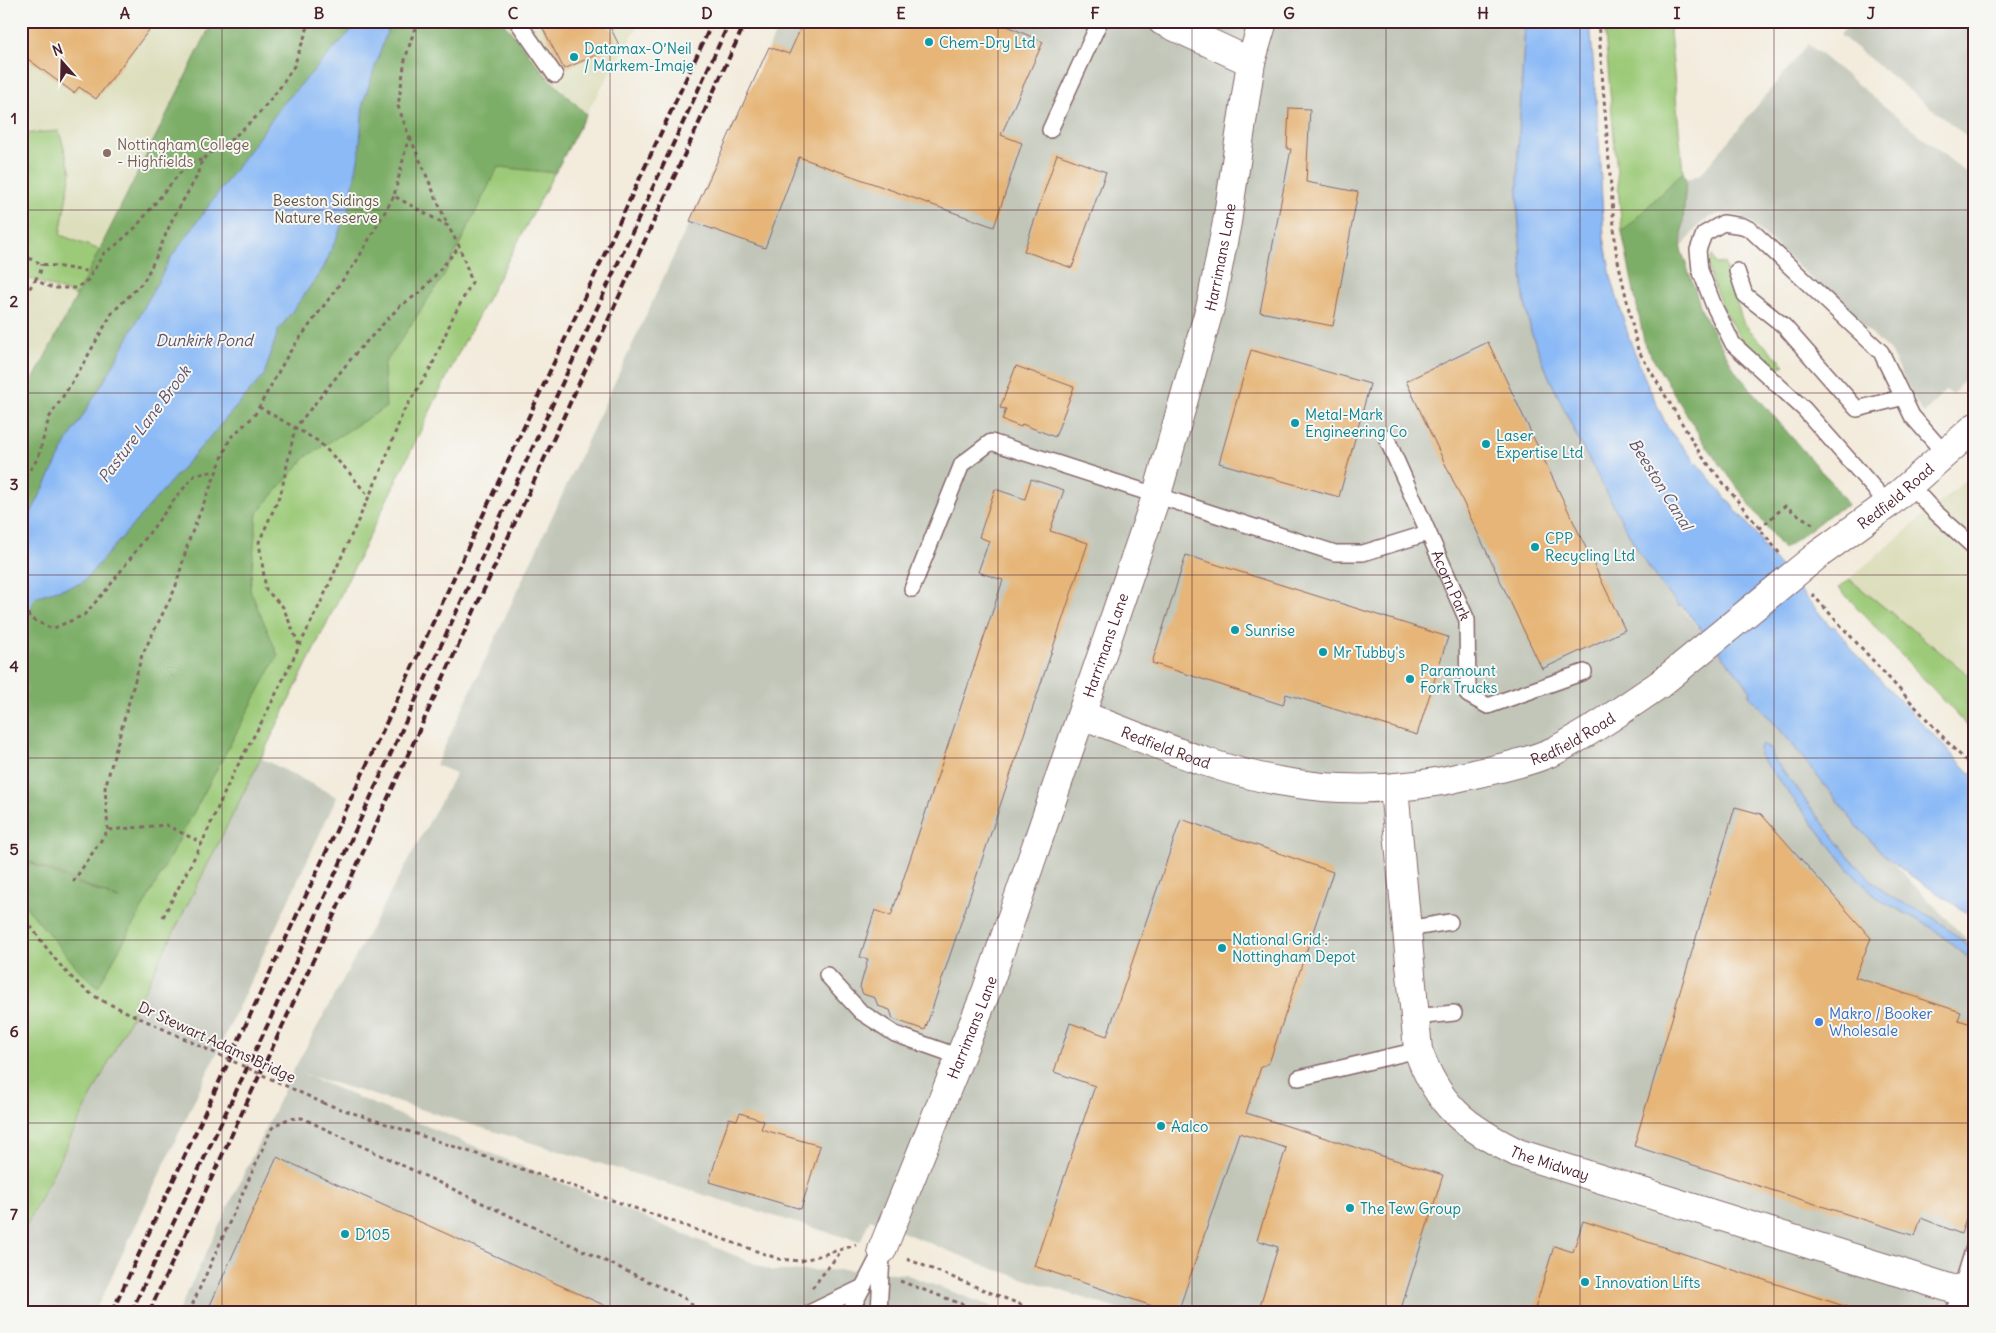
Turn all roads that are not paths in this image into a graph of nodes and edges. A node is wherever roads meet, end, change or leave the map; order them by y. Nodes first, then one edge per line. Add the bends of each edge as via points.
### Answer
1 (517, 21) edge
2 (1100, 21) edge
3 (1162, 21) edge
4 (1263, 21) edge
5 (1251, 62) junction
6 (555, 75) dead end
7 (1050, 130) dead end
8 (1737, 270) dead end
9 (1904, 398) junction
10 (1975, 427) edge
11 (1386, 437) dead end
12 (1945, 454) junction
13 (1910, 485) junction
14 (1157, 494) junction
15 (1888, 504) junction
16 (1428, 533) junction
17 (1975, 548) edge
18 (912, 589) dead end
19 (1584, 672) dead end
20 (1082, 715) junction
21 (1394, 788) junction
22 (1450, 922) dead end
23 (1407, 929) junction
24 (827, 975) dead end
25 (1454, 1013) dead end
26 (1415, 1017) junction
27 (1418, 1050) junction
28 (960, 1057) junction
29 (1299, 1078) dead end
30 (1975, 1244) edge
31 (884, 1250) junction
32 (862, 1287) junction
33 (1963, 1300) edge
34 (834, 1305) edge
35 (811, 1312) edge
36 (850, 1312) edge
37 (879, 1312) edge

1 - 6 lane
2 - 7 lane
3 - 5 street
4 - 5 street, Harrimans Lane
5 - 14 street, Harrimans Lane via 1228,222 1211,304
8 - 9 lane via 1745,295 1784,326 1857,409
9 - 12 lane via 1912,416
9 - 15 lane via 1881,352 1751,230 1723,223 1704,234 1698,250 1700,270 1733,344 1804,408
10 - 12 street, Redfield Road
11 - 16 lane, Acorn Park
12 - 13 street, Redfield Road
13 - 15 street, Redfield Road
13 - 17 lane
14 - 16 lane, Acorn Park via 1334,552 1363,554
14 - 18 lane, Acorn Park via 991,442 962,464
14 - 20 street, Harrimans Lane
15 - 21 street, Redfield Road, bridge via 1819,554 1660,684 1605,722 1552,751 1495,770
16 - 19 lane, Acorn Park via 1468,620 1468,695 1488,706
20 - 21 street, Redfield Road via 1207,761 1279,781 1336,787
20 - 28 street, Harrimans Lane via 986,992
21 - 23 street, The Midway
22 - 23 lane
23 - 26 street, The Midway
24 - 28 lane via 861,1012 895,1034
25 - 26 lane
26 - 27 street, The Midway
27 - 29 lane
27 - 33 street, The Midway via 1427,1075 1461,1118 1482,1135 1518,1153
28 - 31 street, Harrimans Lane
30 - 33 lane
31 - 32 lane, Harrimans Lane
31 - 37 lane, Harrimans Lane
32 - 34 lane
32 - 36 lane, Harrimans Lane
34 - 35 lane

